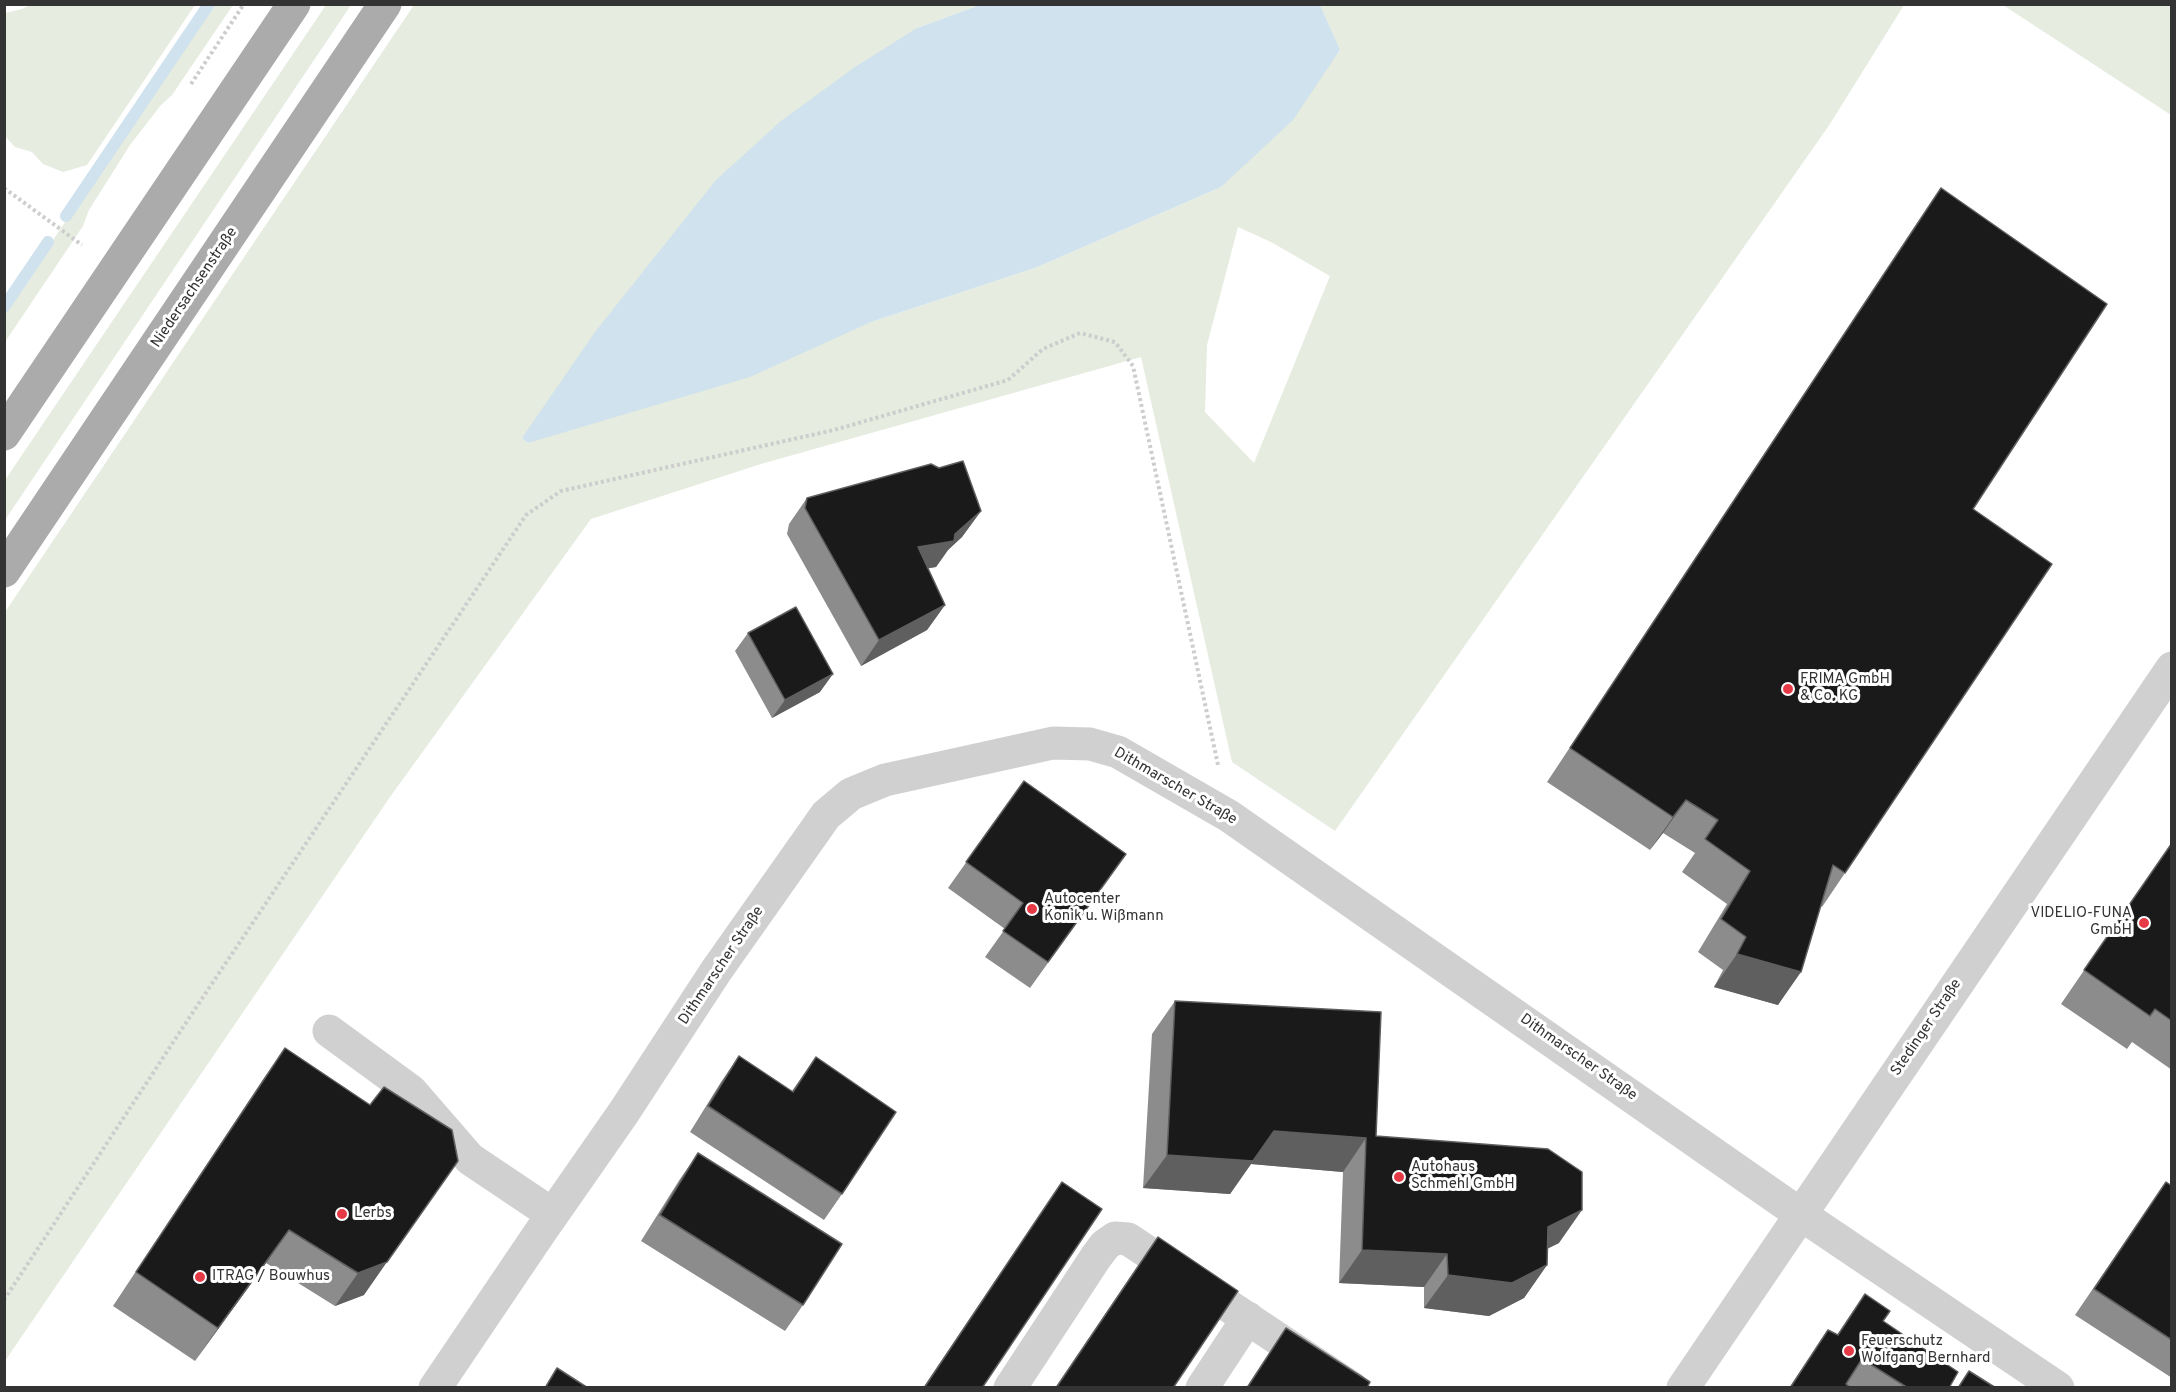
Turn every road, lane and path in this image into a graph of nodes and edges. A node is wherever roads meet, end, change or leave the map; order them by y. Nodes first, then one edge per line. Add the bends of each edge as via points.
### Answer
1 (294, 4) edge
2 (385, 4) edge
3 (4, 188) edge
4 (82, 245) dead end
5 (4, 434) edge
6 (4, 571) edge
7 (2172, 668) edge
8 (1229, 816) junction
9 (329, 1030) dead end
10 (552, 1214) junction
11 (1800, 1214) junction
12 (4, 1300) edge
13 (1248, 1318) junction
14 (435, 1388) edge
15 (1010, 1388) edge
16 (1202, 1388) edge
17 (1352, 1388) edge
18 (1683, 1388) edge
19 (2058, 1388) edge

1 - 5 main road
2 - 6 main road, Niedersachsenstraße
3 - 4 path
7 - 11 street, Stedinger Straße
8 - 10 street, Dithmarscher Straße via 1118,752 1090,744 1053,743 885,780 851,794 826,815
8 - 11 street, Dithmarscher Straße
8 - 12 path via 1133,366 1115,342 1080,333 1043,349 1008,380 834,430 561,491 526,514
9 - 10 street via 411,1091 470,1160
10 - 14 street, Dithmarscher Straße
11 - 18 street, Stedinger Straße
11 - 19 street, Dithmarscher Straße
13 - 15 street via 1128,1239 1115,1238 1096,1257
13 - 16 street
13 - 17 street

